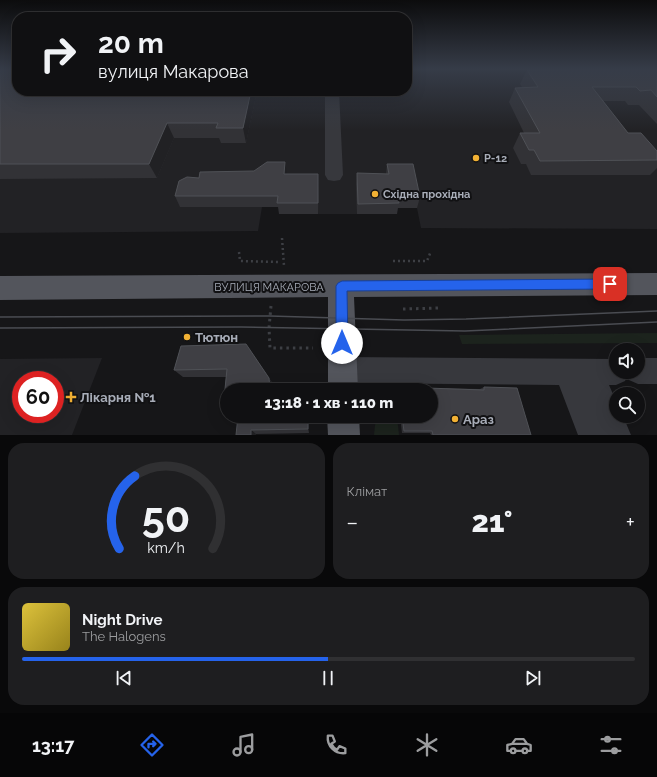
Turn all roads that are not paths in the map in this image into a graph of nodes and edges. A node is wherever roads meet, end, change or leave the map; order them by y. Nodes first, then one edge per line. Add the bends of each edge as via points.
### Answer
1 (332, 96) edge
2 (334, 175) dead end
3 (657, 284) edge
4 (342, 286) junction
5 (0, 288) edge
6 (645, 371) edge
7 (657, 371) edge
8 (591, 372) edge
9 (343, 380) edge
10 (343, 423) edge
11 (344, 435) edge
12 (593, 435) edge
13 (616, 435) edge

1 - 2 lane
3 - 4 main road, ВУЛИЦЯ МАКАРОВА
4 - 5 main road, ВУЛИЦЯ МАКАРОВА
4 - 9 main road
6 - 7 lane
8 - 9 lane
8 - 12 lane
8 - 13 lane
10 - 11 main road

